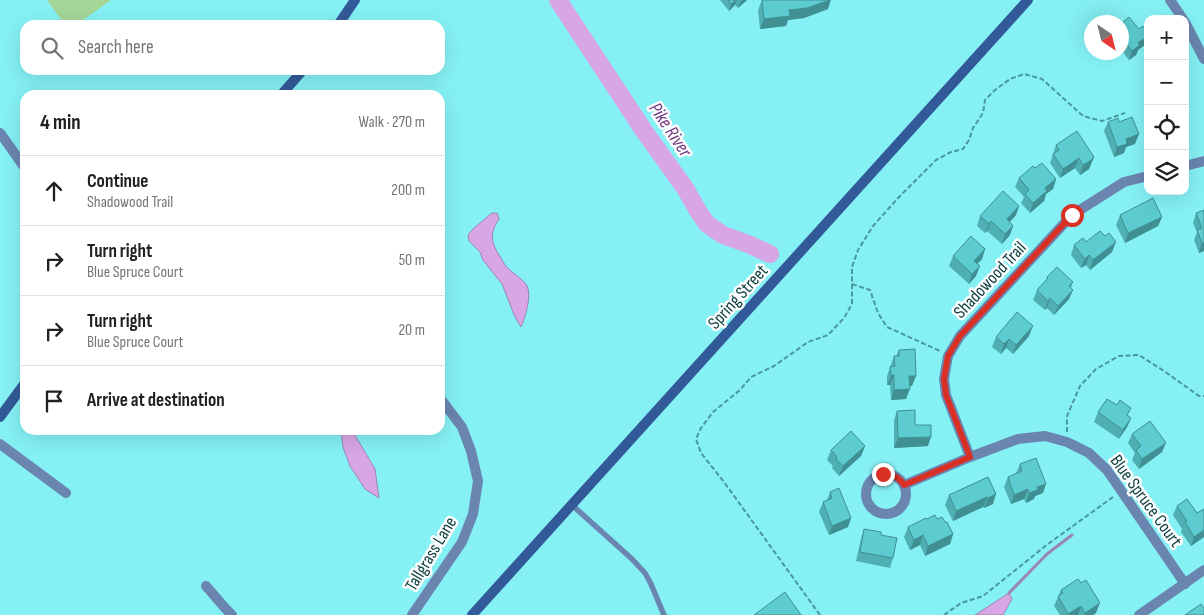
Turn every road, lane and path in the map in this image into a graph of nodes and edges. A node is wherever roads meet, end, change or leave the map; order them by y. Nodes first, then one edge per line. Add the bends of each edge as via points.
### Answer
1 (355, 0) edge
2 (1028, 0) edge
3 (1170, 0) edge
4 (1180, 15) edge
5 (341, 20) edge
6 (1189, 30) edge
7 (1204, 59) edge
8 (299, 75) edge
9 (285, 90) edge
10 (1125, 113) dead end
11 (0, 133) edge
12 (20, 161) edge
13 (1204, 161) edge
14 (1189, 165) edge
15 (1144, 177) edge
16 (852, 283) junction
17 (948, 356) junction
18 (20, 390) edge
19 (1204, 396) edge
20 (445, 405) edge
21 (0, 417) edge
22 (1067, 442) junction
23 (0, 444) edge
24 (970, 457) junction
25 (904, 485) dead end
26 (1121, 491) junction
27 (66, 493) dead end
28 (572, 505) junction
29 (1204, 570) edge
30 (1185, 584) junction
31 (206, 586) dead end
32 (232, 615) edge
33 (412, 615) edge
34 (472, 615) edge
35 (664, 615) edge
36 (820, 615) edge
37 (944, 615) edge
38 (1139, 615) edge

1 - 5 main road
2 - 28 main road, Spring Street
3 - 4 street
6 - 7 street
8 - 9 main road
10 - 16 path via 1102,120 1083,116 1042,79 1024,74 1010,79 985,100 983,113 963,149 936,160 873,226 858,250 852,267
11 - 12 street
13 - 14 street
15 - 17 street, Shadowood Trail via 1124,182 1072,215 960,336
16 - 17 path via 870,290 887,327
16 - 36 path via 852,304 828,335 808,342 774,366 751,377 713,412 696,439 701,453
17 - 24 street, Shadowood Trail via 944,379 946,395
18 - 21 main road
19 - 22 path via 1199,396 1139,355 1119,356 1096,369 1080,386 1067,416
20 - 33 street, Tallgrass Lane via 462,427 471,451 478,482 473,514 462,542
22 - 24 street, Blue Spruce Court via 1045,436 1018,439
22 - 26 street, Blue Spruce Court via 1089,453 1107,470
23 - 27 street
24 - 25 street, Blue Spruce Court
26 - 30 street, Blue Spruce Court
26 - 37 path via 983,596 960,603
28 - 34 main road, Spring Street
28 - 35 lane via 645,573
29 - 30 street
30 - 38 street
31 - 32 street

